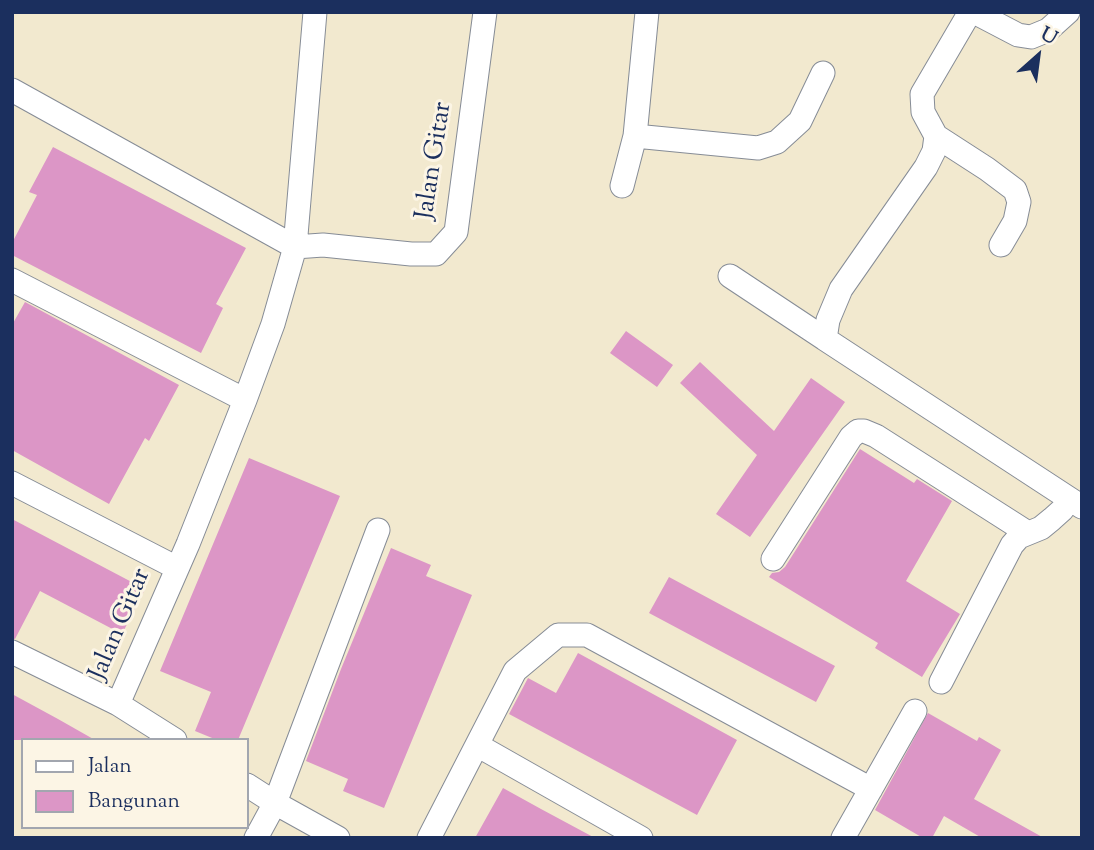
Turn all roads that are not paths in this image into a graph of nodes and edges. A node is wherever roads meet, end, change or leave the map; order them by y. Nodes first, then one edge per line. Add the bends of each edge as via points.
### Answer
1 (314, 12) edge
2 (485, 12) edge
3 (647, 12) edge
4 (972, 12) edge
5 (1068, 12) edge
6 (823, 73) dead end
7 (12, 90) edge
8 (635, 136) junction
9 (936, 136) junction
10 (622, 186) dead end
11 (1001, 245) dead end
12 (295, 247) junction
13 (730, 276) dead end
14 (12, 280) edge
15 (825, 339) junction
16 (245, 400) junction
17 (12, 483) edge
18 (1076, 503) edge
19 (378, 530) dead end
20 (1028, 533) junction
21 (773, 559) dead end
22 (177, 568) junction
23 (12, 652) edge
24 (941, 681) dead end
25 (118, 704) junction
26 (915, 711) dead end
27 (172, 738) edge
28 (477, 746) junction
29 (248, 786) edge
30 (871, 789) junction
31 (275, 803) junction
32 (256, 838) edge
33 (338, 838) edge
34 (429, 838) edge
35 (641, 838) edge
36 (844, 838) edge

1 - 12 street, Jalan Gitar
2 - 12 street, Jalan Gitar via 456,232 436,254
3 - 8 street
4 - 5 street via 1031,37 1048,30
4 - 9 street via 922,94 923,112
6 - 8 street via 800,121 777,142 758,148
7 - 12 street
8 - 10 street
9 - 11 street via 1015,190 1019,202
9 - 15 street via 926,167 841,289
12 - 16 street, Jalan Gitar
13 - 15 street
14 - 16 street
15 - 18 street
16 - 22 street, Jalan Gitar
17 - 22 street, Jalan Gitar
18 - 20 street
19 - 31 street
20 - 21 street via 876,436 858,431
20 - 24 street via 1012,545
22 - 25 street, Jalan Gitar
23 - 25 street, Jalan Gitar
25 - 27 street, Jalan Gitar
26 - 30 street
28 - 30 street via 515,671 558,635 587,635
28 - 34 street
28 - 35 street
29 - 31 street
30 - 36 street
31 - 32 street
31 - 33 street

